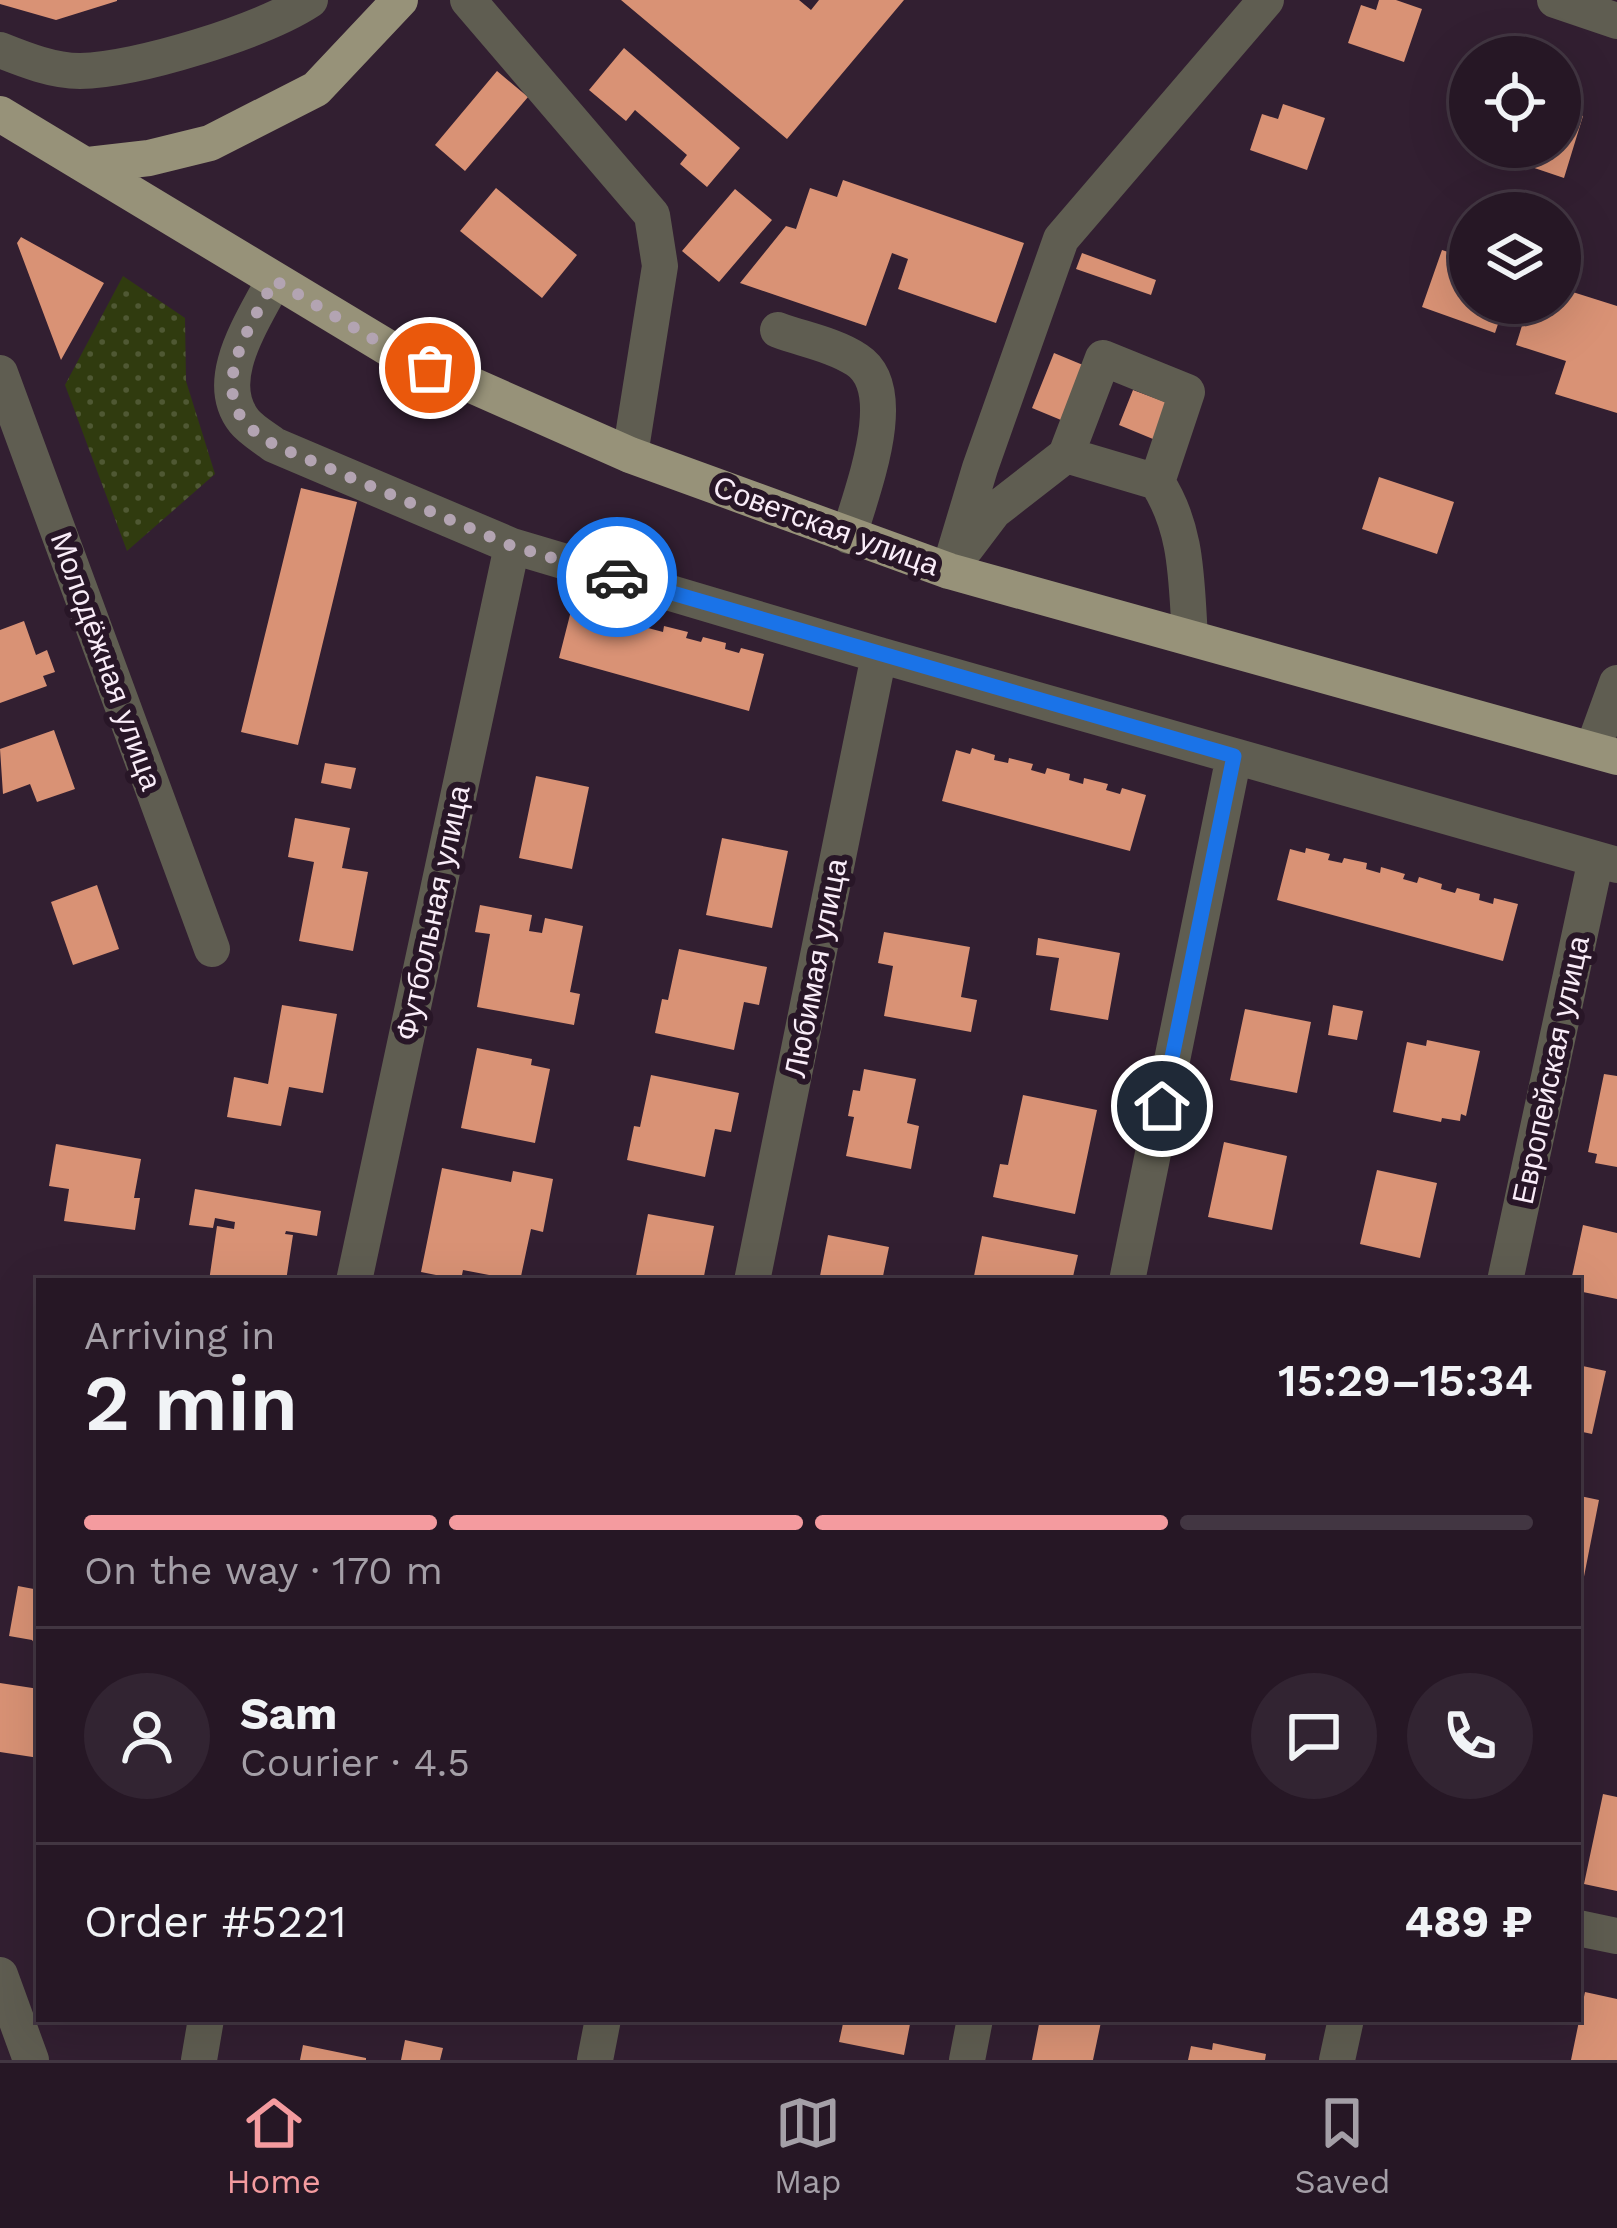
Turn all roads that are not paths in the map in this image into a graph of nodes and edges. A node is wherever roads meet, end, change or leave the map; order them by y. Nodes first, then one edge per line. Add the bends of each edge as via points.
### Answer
1 (310, 0) edge
2 (400, 0) edge
3 (468, 0) edge
4 (1266, 0) edge
5 (1555, 0) edge
6 (1617, 21) edge
7 (0, 50) edge
8 (0, 114) edge
9 (88, 165) junction
10 (274, 280) junction
11 (778, 331) dead end
12 (0, 373) edge
13 (630, 455) junction
14 (1066, 455) junction
15 (1157, 482) junction
16 (850, 536) junction
17 (512, 546) junction
18 (949, 571) junction
19 (1190, 636) junction
20 (879, 655) junction
21 (1617, 682) edge
22 (1605, 753) edge
23 (1234, 756) junction
24 (1607, 862) edge
25 (212, 950) dead end
26 (355, 1278) edge
27 (753, 1278) edge
28 (1128, 1278) edge
29 (1506, 1278) edge
30 (1581, 1929) edge
31 (1617, 1936) edge
32 (0, 1975) edge
33 (205, 2022) edge
34 (602, 2022) edge
35 (974, 2022) edge
36 (1345, 2022) edge
37 (32, 2060) edge
38 (199, 2060) edge
39 (595, 2060) edge
40 (967, 2060) edge
41 (1337, 2060) edge

1 - 7 street via 266,24 125,66 77,71
2 - 9 main road via 316,89 210,143
3 - 13 street via 652,215 660,266
4 - 18 street via 1061,239
5 - 6 street
8 - 9 main road, Советская улица
9 - 10 main road, Советская улица
10 - 13 main road, Советская улица via 390,349
10 - 17 street via 234,365 231,392 244,422 274,445
11 - 16 street via 855,358 878,392 879,419
12 - 25 street, Молодёжная улица
13 - 16 main road, Советская улица
14 - 15 street
14 - 15 street via 1103,358 1187,392
14 - 18 street via 994,511
15 - 19 street via 1184,546
16 - 18 main road, Советская улица
17 - 20 street
17 - 26 street, Футбольная улица
18 - 19 main road, Советская улица
19 - 22 main road, Советская улица
20 - 23 street
20 - 27 street, Любимая улица
21 - 22 street
23 - 24 street
23 - 28 street
24 - 29 street, Европейская улица
30 - 31 street
32 - 37 street
33 - 38 street
34 - 39 street
35 - 40 street
36 - 41 street

